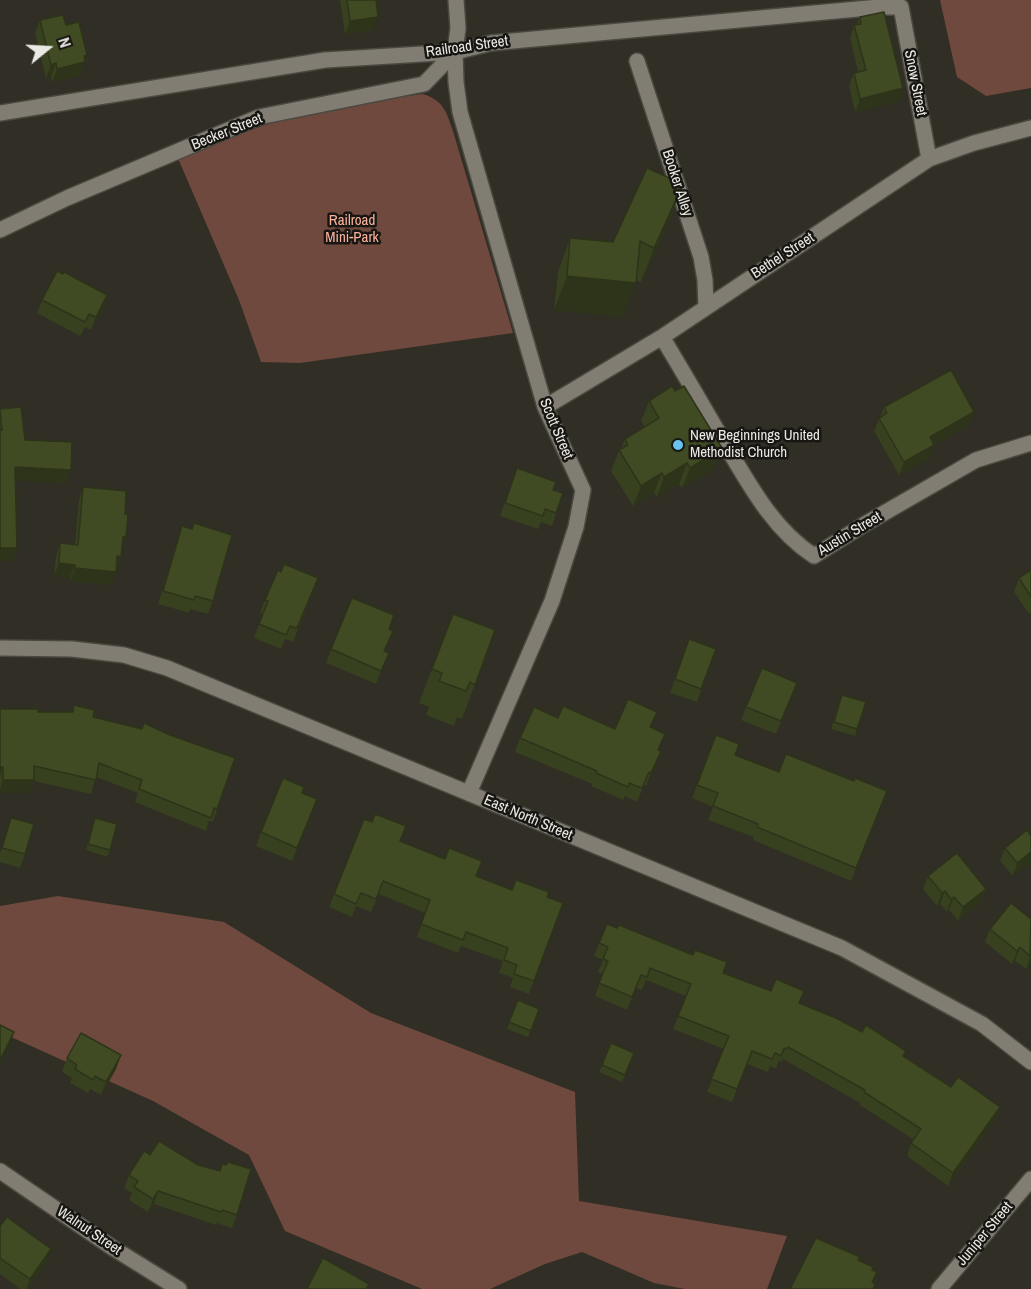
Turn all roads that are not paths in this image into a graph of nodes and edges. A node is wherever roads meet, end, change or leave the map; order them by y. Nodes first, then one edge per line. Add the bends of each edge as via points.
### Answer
1 (456, 0) edge
2 (901, 7) joint
3 (455, 51) junction
4 (637, 61) dead end
5 (0, 113) edge
6 (1031, 128) edge
7 (929, 159) junction
8 (0, 231) edge
9 (706, 307) junction
10 (662, 337) junction
11 (545, 407) junction
12 (1030, 444) edge
13 (0, 648) edge
14 (469, 793) junction
15 (1031, 1062) edge
16 (0, 1171) edge
17 (1031, 1179) edge
18 (179, 1289) edge
19 (939, 1289) edge

1 - 3 street, Scott Street
2 - 3 street, Railroad Street via 614,30 491,43
2 - 7 street, Snow Street
3 - 5 street, Railroad Street via 325,60
3 - 8 street, Becker Street via 424,84 259,117 67,198
3 - 11 street, Scott Street via 460,112
4 - 9 street, Booker Alley via 700,257
6 - 7 street, Bethel Street
7 - 9 street, Bethel Street
9 - 10 street, Bethel Street
10 - 11 street, Bethel Street
10 - 12 street, Austin Street via 780,528 814,556 976,460
11 - 14 street, Scott Street via 583,490 576,527 552,601
13 - 14 street, East North Street via 72,649 124,655 167,668
14 - 15 street, East North Street via 842,948 982,1024
16 - 18 street, Walnut Street
17 - 19 street, Juniper Street

